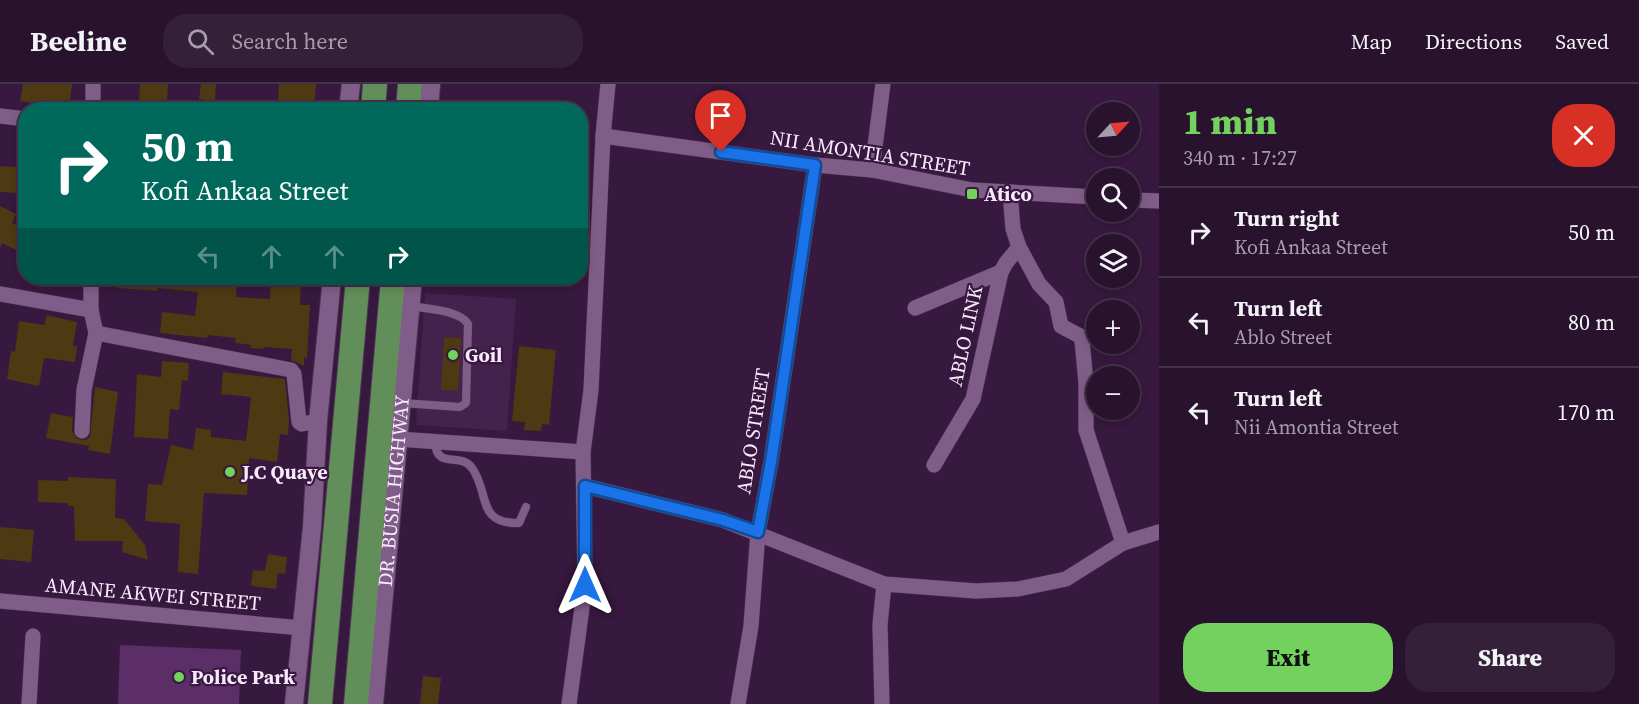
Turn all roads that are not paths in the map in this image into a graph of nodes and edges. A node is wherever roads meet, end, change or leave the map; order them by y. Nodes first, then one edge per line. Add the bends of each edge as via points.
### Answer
1 (93, 84) edge
2 (351, 84) edge
3 (375, 84) edge
4 (410, 84) edge
5 (431, 84) edge
6 (608, 84) edge
7 (883, 84) edge
8 (93, 102) edge
9 (349, 102) edge
10 (374, 102) edge
11 (409, 102) edge
12 (430, 102) edge
13 (0, 116) edge
14 (18, 118) edge
15 (603, 136) junction
16 (815, 165) junction
17 (872, 170) junction
18 (1011, 192) junction
19 (1086, 196) edge
20 (1140, 200) edge
21 (1159, 201) edge
22 (1019, 248) junction
23 (1001, 272) junction
24 (91, 285) edge
25 (331, 285) edge
26 (357, 285) edge
27 (392, 285) edge
28 (412, 285) edge
29 (0, 294) edge
30 (411, 306) junction
31 (915, 308) dead end
32 (91, 310) junction
33 (96, 333) junction
34 (402, 402) junction
35 (318, 421) junction
36 (82, 431) dead end
37 (398, 439) junction
38 (435, 441) junction
39 (583, 452) junction
40 (934, 465) dead end
41 (585, 486) junction
42 (526, 507) dead end
43 (1159, 531) edge
44 (758, 532) junction
45 (1123, 543) junction
46 (884, 584) junction
47 (0, 601) edge
48 (302, 628) junction
49 (33, 636) dead end
50 (29, 704) edge
51 (294, 704) edge
52 (320, 704) edge
53 (356, 704) edge
54 (374, 704) edge
55 (569, 704) edge
56 (738, 704) edge
57 (882, 704) edge

1 - 8 street
2 - 9 street
3 - 10 highway
4 - 11 highway
5 - 12 street
6 - 15 street
7 - 17 street
13 - 14 street
15 - 16 street, NII AMONTIA STREET
15 - 39 street via 591,390
16 - 17 street, NII AMONTIA STREET
16 - 44 street, ABLO STREET
17 - 18 street, NII AMONTIA STREET via 972,190
18 - 19 street, NII AMONTIA STREET
18 - 22 street via 1013,229
20 - 21 street
22 - 23 street, ABLO LINK
22 - 45 street via 1039,284 1056,302 1061,326 1082,340 1086,430
23 - 31 street
23 - 40 street, ABLO LINK via 973,399
24 - 32 street
25 - 35 street
26 - 52 highway
27 - 53 highway, DR. BUSIA HIGHWAY
28 - 30 street, DR. BUSIA HIGHWAY
29 - 32 street
30 - 34 street, DR. BUSIA HIGHWAY
30 - 34 lane via 465,318 466,403 460,407
32 - 33 street
33 - 35 street via 291,370 298,422
33 - 36 street via 84,390
34 - 37 street, DR. BUSIA HIGHWAY
35 - 48 street
37 - 38 street
37 - 54 street, DR. BUSIA HIGHWAY
38 - 39 street
38 - 42 lane via 439,456 473,468 495,518 504,523 519,523
39 - 41 street
41 - 44 street
41 - 55 street via 585,585
43 - 45 street
44 - 46 street
44 - 56 street, ABLO STREET via 751,626
45 - 46 street via 1066,579 1018,589 976,591
46 - 57 street via 880,625
47 - 48 street, AMANE AKWEI STREET
48 - 51 street
49 - 50 street

